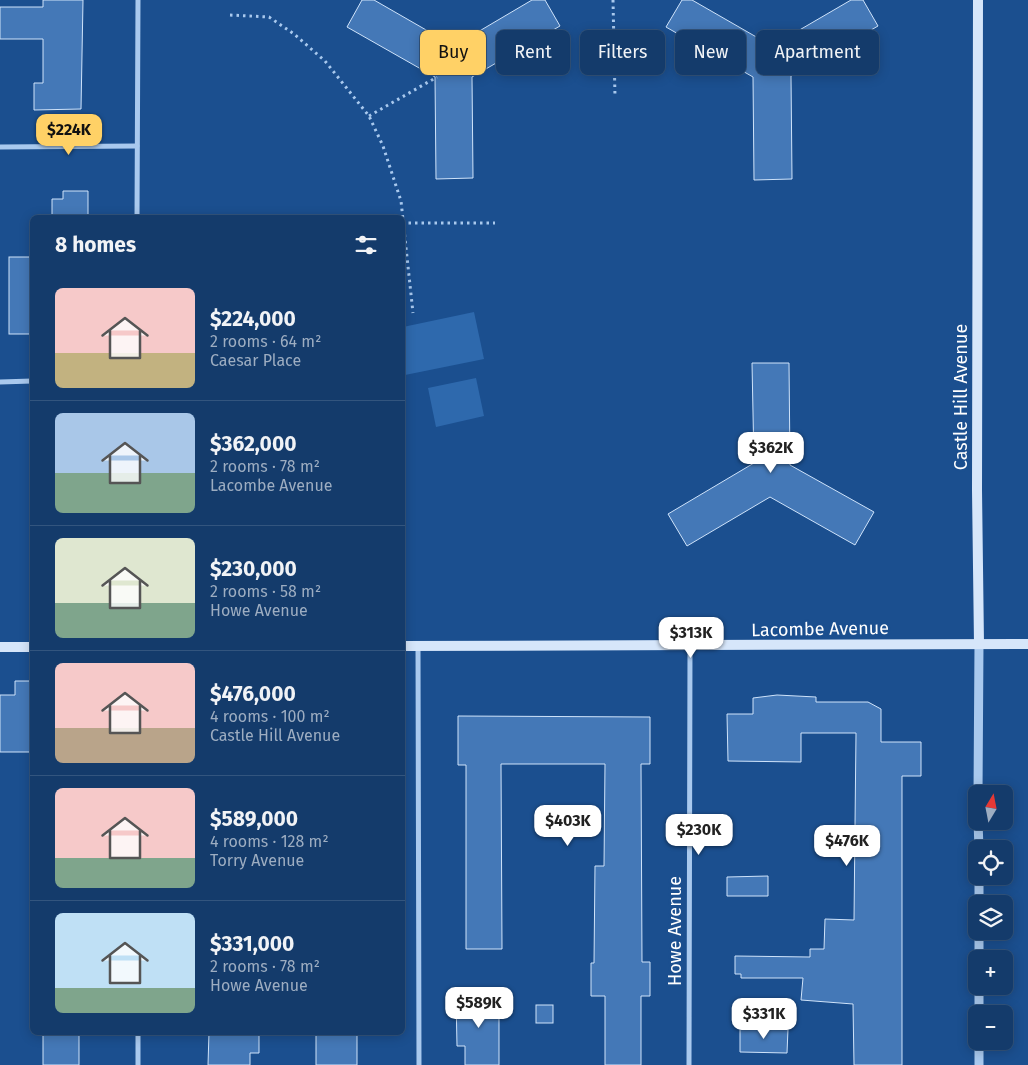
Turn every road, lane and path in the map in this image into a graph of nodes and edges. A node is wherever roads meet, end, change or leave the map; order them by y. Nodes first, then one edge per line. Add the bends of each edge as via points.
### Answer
1 (138, 0) edge
2 (613, 0) edge
3 (978, 0) edge
4 (230, 15) dead end
5 (437, 77) dead end
6 (615, 97) dead end
7 (369, 116) junction
8 (0, 146) edge
9 (137, 146) junction
10 (137, 215) edge
11 (403, 215) edge
12 (405, 223) edge
13 (495, 223) dead end
14 (405, 233) edge
15 (413, 313) dead end
16 (30, 381) edge
17 (0, 382) edge
18 (979, 644) junction
19 (1028, 644) edge
20 (405, 646) edge
21 (418, 646) junction
22 (0, 647) edge
23 (30, 647) edge
24 (690, 647) junction
25 (978, 785) edge
26 (138, 1035) edge
27 (979, 1050) edge
28 (138, 1065) edge
29 (419, 1065) edge
30 (689, 1065) edge
31 (979, 1065) edge

1 - 9 street
2 - 6 path
3 - 18 main road, Castle Hill Avenue
4 - 7 path via 269,17 294,34 325,61
5 - 7 path
7 - 11 path via 383,146
8 - 9 street
9 - 10 street
12 - 13 path
14 - 15 path
16 - 17 street
18 - 19 main road, Lacombe Avenue
18 - 24 main road, Lacombe Avenue
18 - 25 street, Castle Hill Avenue
20 - 21 main road, Lacombe Avenue
21 - 24 main road, Lacombe Avenue
21 - 29 street
22 - 23 main road
24 - 30 street, Howe Avenue
26 - 28 street
27 - 31 street

